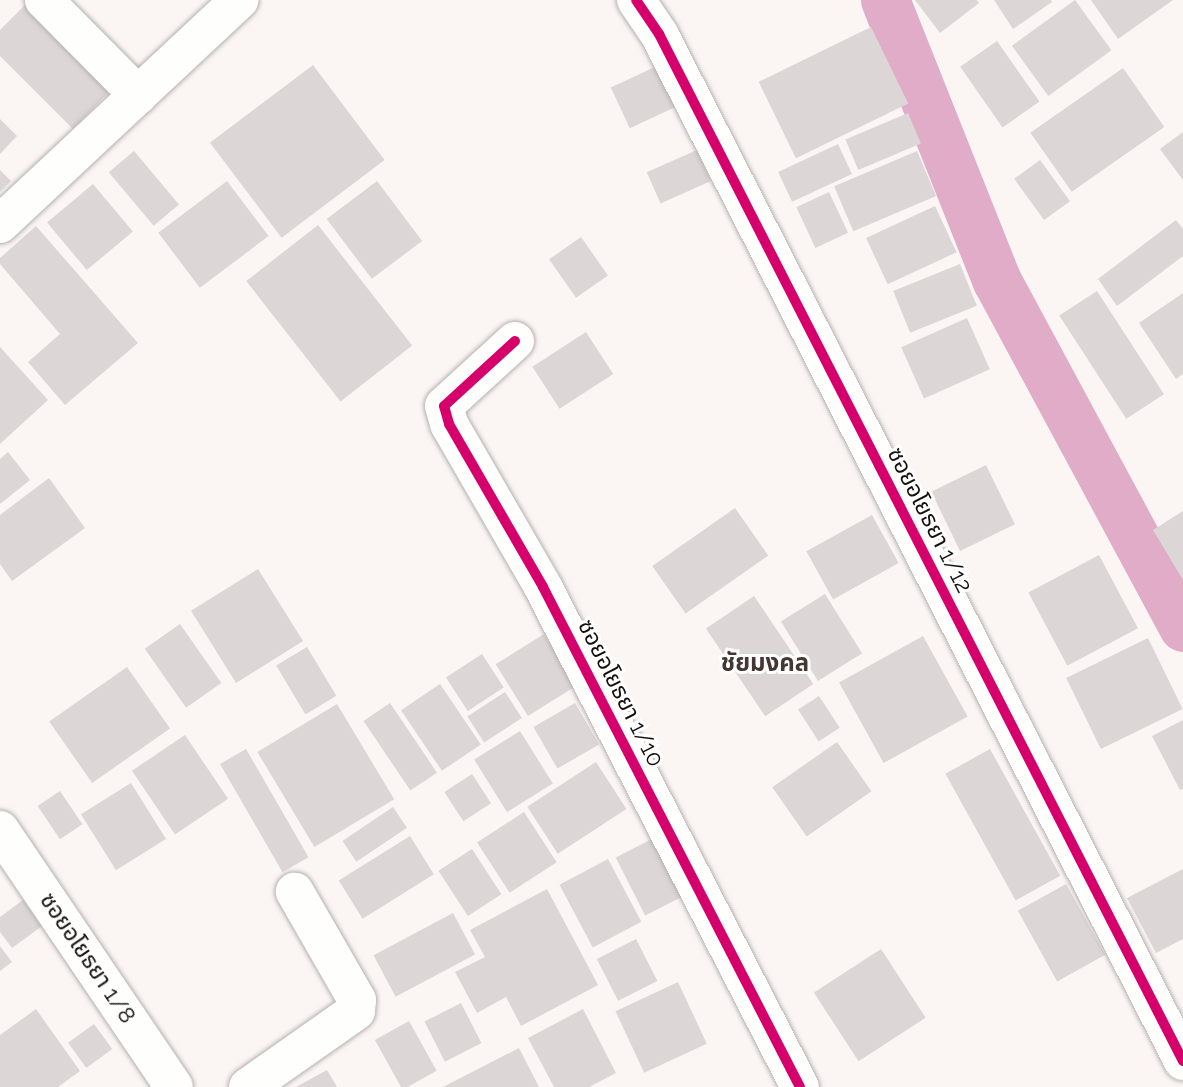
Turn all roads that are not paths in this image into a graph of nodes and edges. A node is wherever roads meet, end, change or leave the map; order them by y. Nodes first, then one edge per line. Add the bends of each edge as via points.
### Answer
1 (44, 0) edge
2 (239, 0) edge
3 (636, 0) edge
4 (138, 95) junction
5 (0, 223) edge
6 (515, 341) dead end
7 (0, 830) edge
8 (295, 892) dead end
9 (1183, 1061) edge
10 (174, 1087) edge
11 (248, 1087) edge
12 (800, 1087) edge

1 - 4 street
2 - 4 street
3 - 9 street, ซอยอโยธยา 1/12 via 659,34
4 - 5 street
6 - 12 street, ซอยอโยธยา 1/10 via 444,406 449,424 543,587
7 - 10 street, ซอยอโยธยา 1/8
8 - 11 street via 357,1000 356,1011

